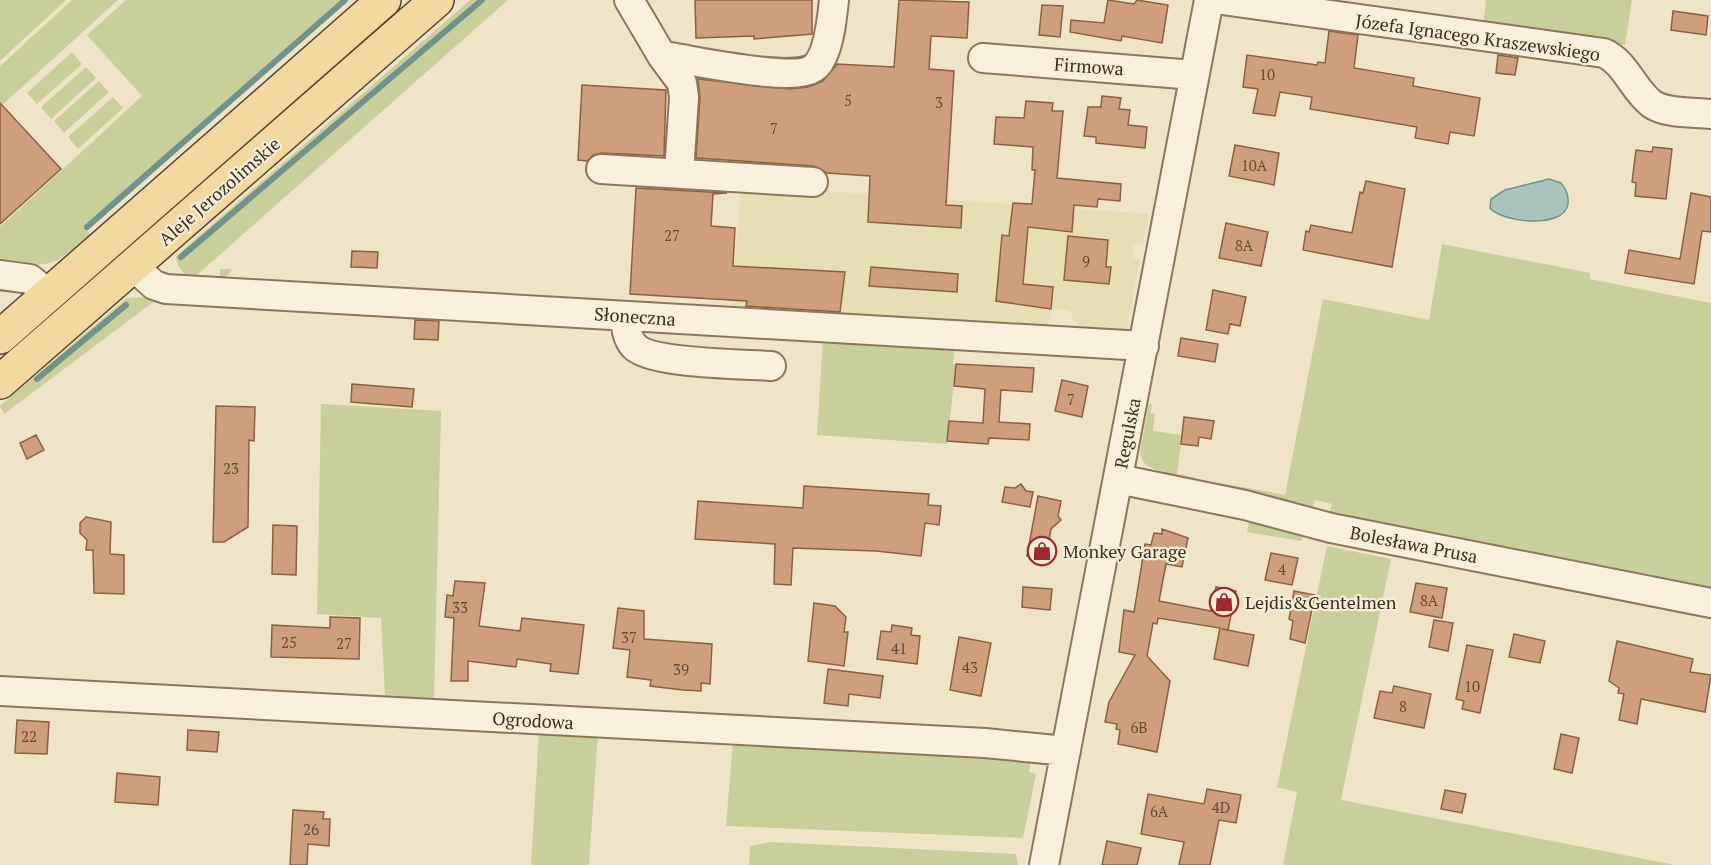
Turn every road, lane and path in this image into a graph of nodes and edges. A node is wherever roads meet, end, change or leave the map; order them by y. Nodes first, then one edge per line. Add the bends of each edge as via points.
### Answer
1 (384, 0) edge
2 (437, 0) edge
3 (629, 0) edge
4 (834, 0) edge
5 (1209, 0) edge
6 (1222, 0) edge
7 (662, 56) junction
8 (983, 58) dead end
9 (1194, 75) junction
10 (1711, 114) edge
11 (601, 169) dead end
12 (680, 173) junction
13 (813, 182) dead end
14 (133, 266) junction
15 (0, 275) edge
16 (49, 294) junction
17 (626, 316) junction
18 (0, 337) edge
19 (1144, 346) junction
20 (771, 366) dead end
21 (0, 382) edge
22 (1118, 479) junction
23 (1711, 603) edge
24 (0, 691) edge
25 (1066, 751) junction
26 (1044, 865) edge

1 - 16 main road, Aleje Jerozolimskie
2 - 14 main road, Aleje Jerozolimskie
3 - 7 street
4 - 7 street via 821,56 816,67 807,72 756,71
5 - 9 street, Regulska
6 - 10 street, Józefa Ignacego Kraszewskiego via 1600,52 1618,63 1652,104
7 - 12 street via 682,83
8 - 9 street, Firmowa
9 - 19 street, Regulska
11 - 12 street
12 - 13 street
14 - 17 street, Słoneczna via 154,285 166,288
14 - 21 main road, Aleje Jerozolimskie
15 - 16 street via 30,279
16 - 18 main road, Aleje Jerozolimskie
17 - 19 street, Słoneczna
17 - 20 street via 628,336 635,347 654,357
19 - 22 street, Regulska
22 - 23 street, Bolesława Prusa via 1245,505 1331,528
22 - 25 street, Regulska
24 - 25 street, Ogrodowa via 985,743
25 - 26 street, Regulska

